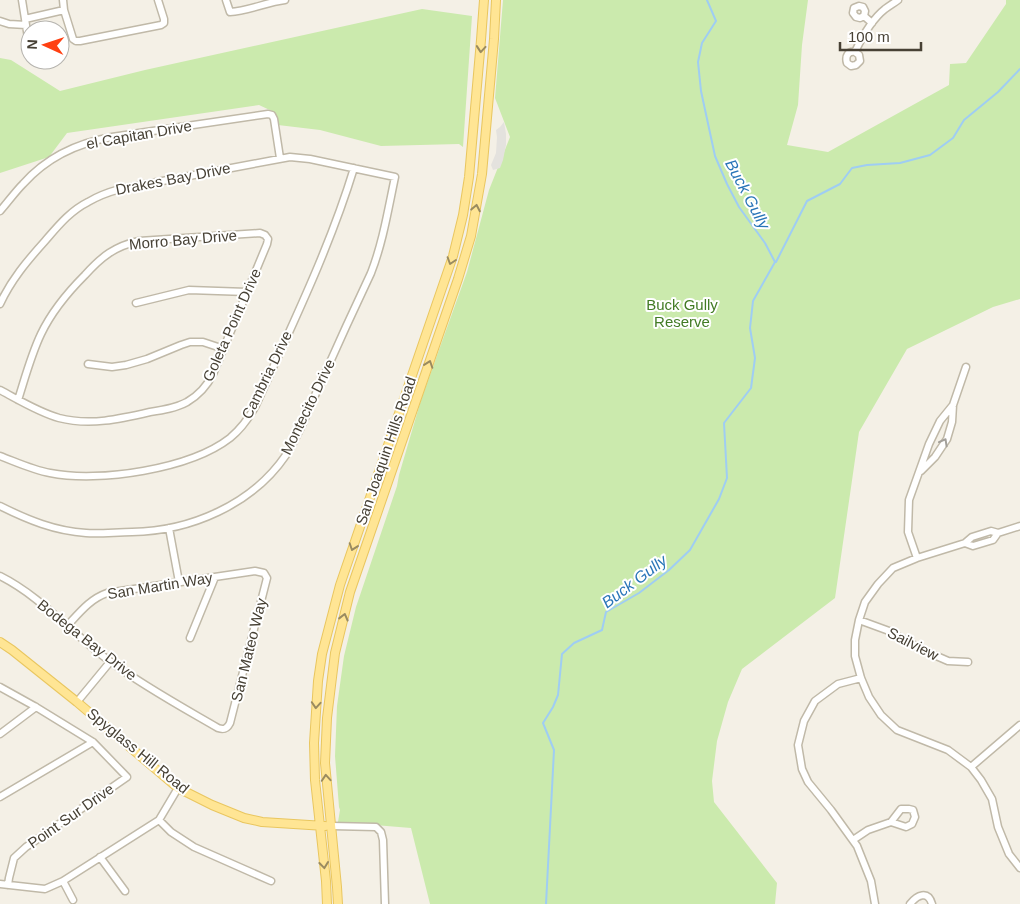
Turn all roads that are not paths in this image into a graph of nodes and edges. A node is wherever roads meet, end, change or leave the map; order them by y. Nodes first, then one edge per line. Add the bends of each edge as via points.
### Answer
1 (22, 0) edge
2 (63, 0) edge
3 (158, 0) edge
4 (226, 0) edge
5 (285, 0) edge
6 (484, 0) edge
7 (496, 0) edge
8 (898, 0) edge
9 (64, 10) junction
10 (864, 16) dead end
11 (26, 20) edge
12 (32, 20) edge
13 (0, 21) edge
14 (20, 23) edge
15 (872, 23) junction
16 (855, 52) dead end
17 (280, 158) junction
18 (354, 168) junction
19 (395, 177) joint
20 (0, 211) edge
21 (256, 234) joint
22 (247, 292) junction
23 (136, 303) dead end
24 (0, 304) edge
25 (224, 349) junction
26 (88, 364) dead end
27 (966, 367) dead end
28 (0, 390) edge
29 (18, 400) junction
30 (953, 405) junction
31 (0, 456) edge
32 (920, 472) junction
33 (0, 506) edge
34 (1020, 526) edge
35 (169, 528) junction
36 (998, 533) junction
37 (965, 543) junction
38 (917, 558) junction
39 (264, 573) joint
40 (0, 576) edge
41 (215, 577) junction
42 (179, 582) junction
43 (859, 620) junction
44 (67, 626) junction
45 (190, 638) dead end
46 (0, 642) edge
47 (110, 662) junction
48 (968, 662) dead end
49 (861, 678) junction
50 (0, 687) edge
51 (77, 702) junction
52 (36, 707) junction
53 (1020, 726) edge
54 (228, 728) joint
55 (0, 734) edge
56 (93, 742) junction
57 (971, 767) junction
58 (178, 788) junction
59 (0, 796) edge
60 (159, 820) junction
61 (891, 822) dead end
62 (320, 826) junction
63 (332, 826) junction
64 (853, 840) junction
65 (100, 857) junction
66 (1020, 868) edge
67 (271, 881) dead end
68 (63, 882) junction
69 (0, 884) edge
70 (8, 885) junction
71 (125, 891) dead end
72 (73, 900) dead end
73 (327, 904) edge
74 (338, 904) edge
75 (385, 904) edge
76 (874, 904) edge
77 (910, 904) edge
78 (932, 904) edge

1 - 11 street
2 - 9 street
3 - 9 street via 164,19 161,25 80,41 73,38
4 - 5 street via 230,12
6 -> 62 main road, San Joaquin Hills Road via 464,215 453,256 340,585 322,654 314,743
63 -> 7 main road, San Joaquin Hills Road via 325,763 335,653 350,592 471,236 482,174
8 - 15 street
9 - 12 street
10 - 15 street
13 - 14 street
15 - 16 street
17 - 18 street, Drakes Bay Drive via 310,159
17 - 20 street, el Capitan Drive via 274,119 268,114 112,136 70,149 46,163 23,183
17 - 24 street, Drakes Bay Drive via 120,188 97,196 59,225 17,274
18 - 19 street, Drakes Bay Drive
18 - 31 street, Cambria Drive via 337,221 256,405 230,437 198,456 175,464 103,476 51,474
19 - 35 street, Montecito Drive via 376,260 286,454 267,478 238,500 210,516
21 - 22 street, Goleta Point Drive via 265,235 268,239
21 - 29 street, Morro Bay Drive via 139,242 110,252 70,290 41,333
22 - 23 street via 190,290
22 - 25 street, Goleta Point Drive
25 - 26 street via 203,342 190,342 126,365
25 - 29 street, Goleta Point Drive via 204,388 189,401 174,407 112,421 85,422 53,416
27 - 30 street
28 - 29 street, Goleta Point Drive
30 - 32 street via 940,421
32 -> 30 street via 947,439
32 - 38 street via 909,500 908,532
33 - 35 street, Montecito Drive via 40,524 76,532 137,532
34 - 36 street
35 - 42 street
36 - 37 street via 991,531 972,537
36 - 37 street via 993,540 973,546
37 - 38 street
38 - 43 street via 893,568 878,584
39 - 41 street, San Martin Way via 255,571
39 - 54 street, San Mateo Way via 266,584
40 - 44 street, Bodega Bay Drive via 34,598
41 - 42 street, San Martin Way
41 - 45 street
42 - 44 street, San Martin Way via 100,596 89,602
43 - 48 street, Sailview via 889,631 948,661
43 - 49 street via 854,656
44 - 47 street, Bodega Bay Drive
46 - 51 main road, Spyglass Hill Road
47 - 51 street
47 - 54 street, Bodega Bay Drive via 218,728
49 - 57 street via 881,715 897,730 948,750
49 - 64 street via 838,684 815,701 804,721 798,745 808,782
50 - 52 street
51 - 58 main road, Spyglass Hill Road
52 - 55 street
52 - 56 street
53 - 57 street
56 - 59 street
56 - 70 street, Point Sur Drive via 127,777 26,847 14,858
57 - 66 street via 992,799 1008,854
58 - 60 street
58 - 62 main road, Spyglass Hill Road via 244,818
60 - 65 street
60 - 67 street via 194,847
61 - 64 street via 868,830
62 - 63 main road, Spyglass Hill Road
62 -> 73 main road, San Joaquin Hills Road
63 - 74 main road, San Joaquin Hills Road
63 - 75 street, Spyglass Hill Road via 376,827 381,832 384,840
64 - 76 street via 871,881
65 - 68 street
65 - 71 street
68 - 70 street via 45,889
68 - 72 street
69 - 70 street
77 - 78 street via 922,895 930,898

